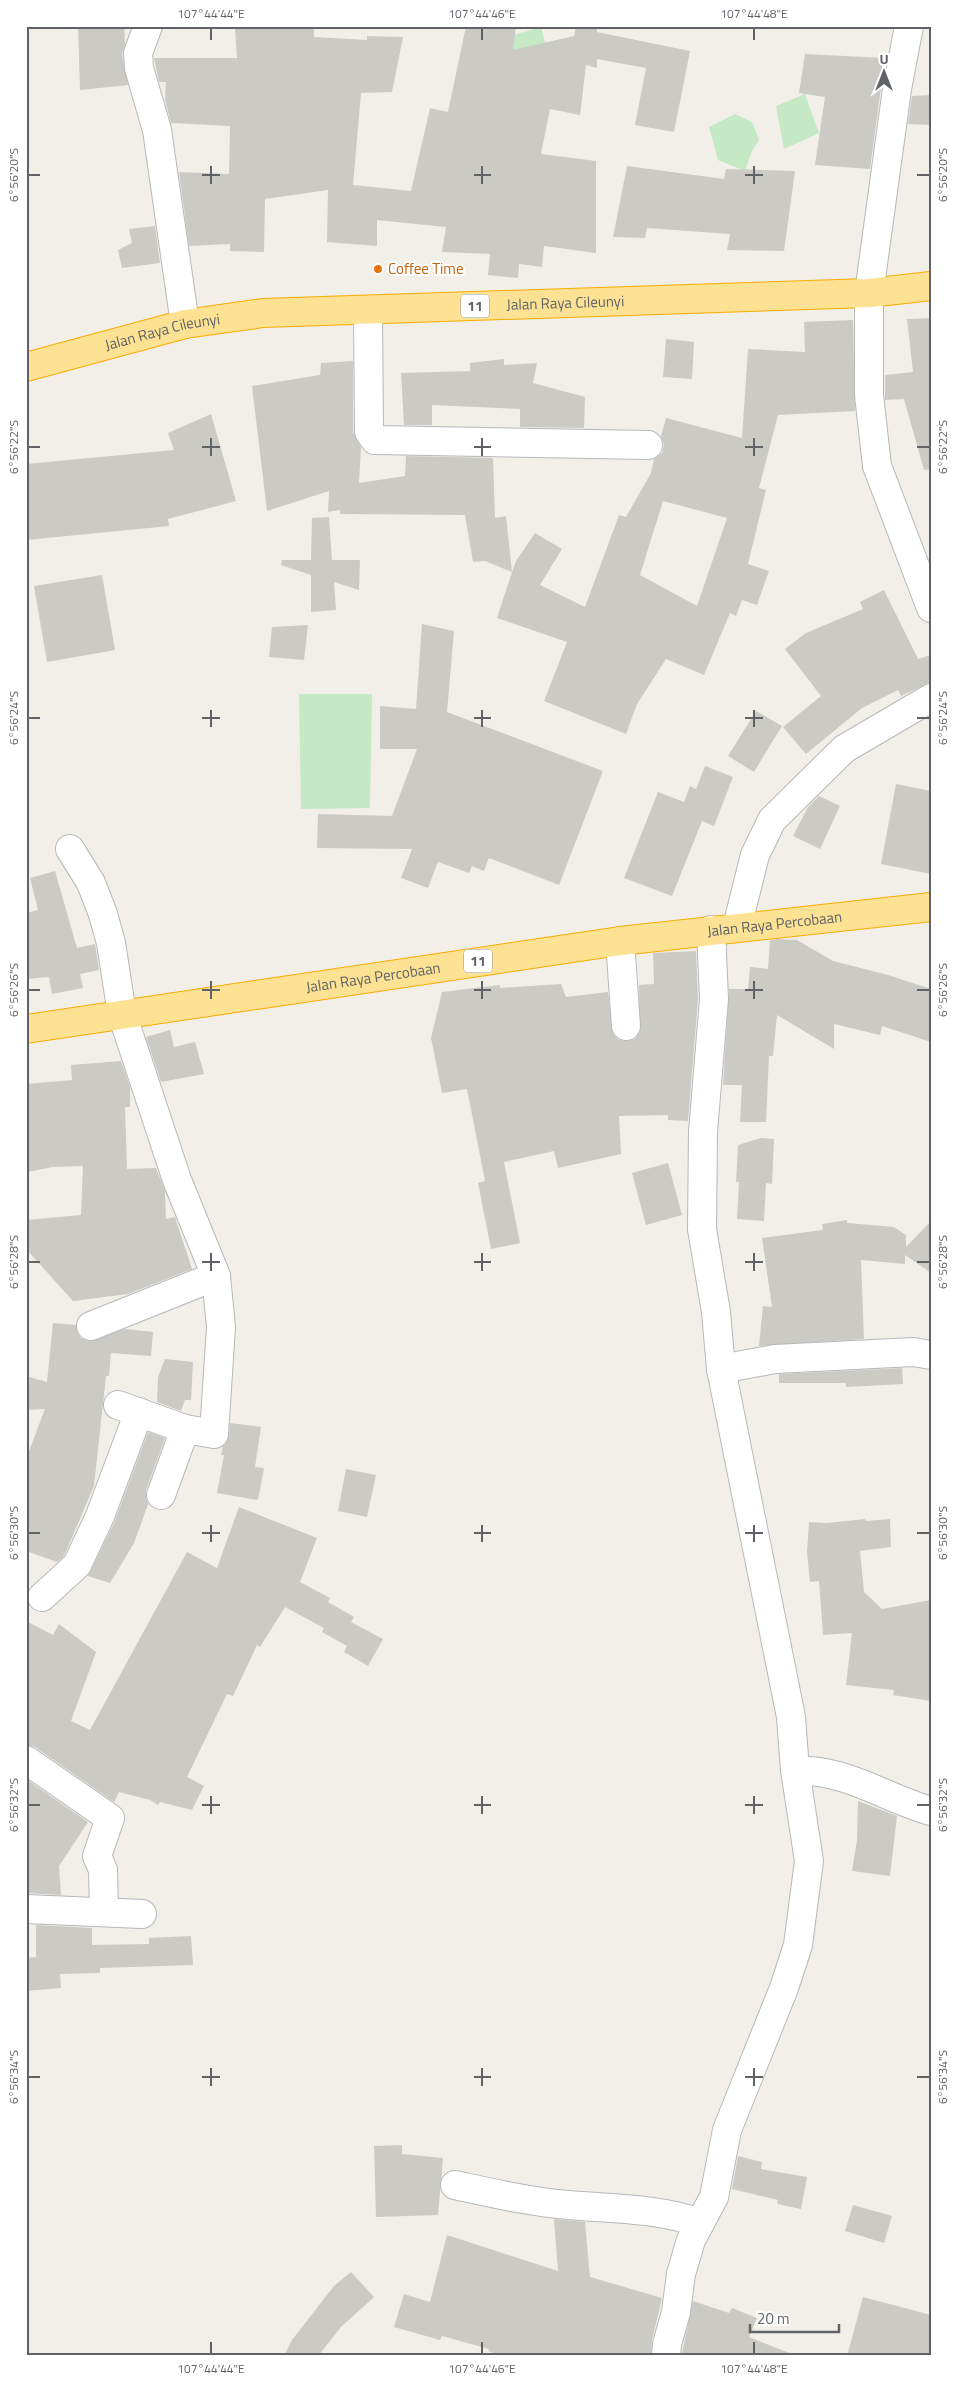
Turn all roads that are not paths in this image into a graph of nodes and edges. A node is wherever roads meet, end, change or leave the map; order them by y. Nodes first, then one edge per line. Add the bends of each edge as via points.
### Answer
1 (148, 26) edge
2 (909, 26) edge
3 (931, 286) edge
4 (869, 292) junction
5 (368, 310) junction
6 (185, 324) junction
7 (26, 367) edge
8 (648, 445) dead end
9 (931, 608) edge
10 (931, 698) edge
11 (70, 849) dead end
12 (931, 907) edge
13 (724, 928) junction
14 (620, 941) junction
15 (122, 1014) junction
16 (626, 1026) dead end
17 (26, 1029) edge
18 (216, 1276) junction
19 (91, 1326) dead end
20 (931, 1354) edge
21 (721, 1369) junction
22 (185, 1428) junction
23 (161, 1495) dead end
24 (42, 1597) dead end
25 (26, 1760) edge
26 (794, 1770) junction
27 (931, 1811) edge
28 (26, 1909) edge
29 (104, 1911) junction
30 (142, 1914) dead end
31 (455, 2184) dead end
32 (700, 2223) junction
33 (666, 2356) edge

1 - 6 street via 138,53 139,68 157,130
2 - 4 street
3 - 4 highway, Jalan Raya Cileunyi / 11
4 - 5 highway, Jalan Raya Cileunyi / 11
4 - 9 street via 869,395 877,466
5 - 6 highway, Jalan Raya Cileunyi / 11 via 263,313
5 - 8 street via 369,432 375,440
6 - 7 highway, Jalan Raya Cileunyi / 11
10 - 13 street via 844,749 772,820
11 - 15 street via 91,883 103,914
12 - 13 highway, Jalan Raya Percobaan / 11
13 - 14 highway, Jalan Raya Percobaan / 11
13 - 21 street via 714,999 703,1132 702,1228 716,1312
14 - 15 highway, Jalan Raya Percobaan / 11
14 - 16 street
15 - 17 highway, Jalan Raya Percobaan / 11
15 - 18 street via 177,1180
18 - 19 street
18 - 22 street via 221,1327 214,1434
20 - 21 street via 913,1352 776,1359
21 - 26 street via 791,1716
22 - 23 street
22 - 24 street via 128,1408 102,1508 77,1565
25 - 29 street via 110,1818 97,1856 103,1870
26 - 27 street via 825,1773
26 - 32 street via 809,1861 798,1945 784,1988 734,2109 724,2139 714,2197
28 - 29 street
29 - 30 street
31 - 32 street via 510,2197 567,2205 679,2215
32 - 33 street via 681,2274

